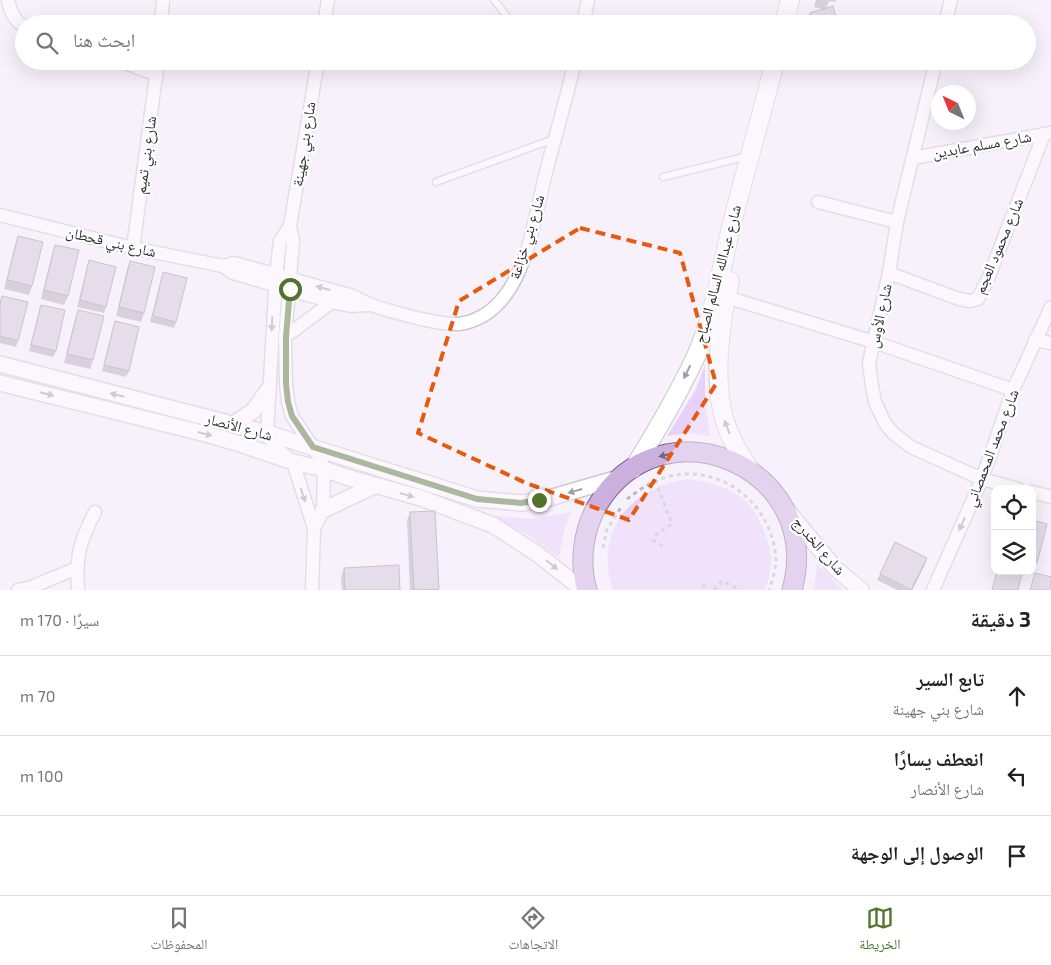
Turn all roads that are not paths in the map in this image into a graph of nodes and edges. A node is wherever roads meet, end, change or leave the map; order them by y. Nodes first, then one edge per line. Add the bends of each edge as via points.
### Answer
1 (8, 0) edge
2 (163, 0) edge
3 (328, 0) edge
4 (494, 0) edge
5 (588, 0) edge
6 (790, 0) edge
7 (951, 0) edge
8 (162, 15) edge
9 (326, 15) edge
10 (506, 15) edge
11 (585, 15) edge
12 (786, 15) edge
13 (947, 15) edge
14 (15, 18) edge
15 (144, 70) edge
16 (157, 70) edge
17 (316, 70) edge
18 (572, 70) edge
19 (773, 70) edge
20 (934, 70) edge
21 (157, 75) junction
22 (760, 124) junction
23 (1048, 133) edge
24 (554, 139) junction
25 (749, 155) junction
26 (913, 158) junction
27 (662, 177) dead end
28 (436, 182) dead end
29 (818, 202) dead end
30 (0, 215) edge
31 (897, 222) junction
32 (290, 226) junction
33 (133, 248) junction
34 (889, 273) junction
35 (275, 280) junction
36 (290, 284) junction
37 (726, 297) junction
38 (332, 302) junction
39 (368, 305) junction
40 (1051, 307) edge
41 (286, 337) junction
42 (1036, 340) junction
43 (874, 342) junction
44 (1051, 343) edge
45 (6, 366) edge
46 (4, 384) edge
47 (268, 390) junction
48 (1013, 390) junction
49 (142, 401) junction
50 (139, 417) junction
51 (232, 425) junction
52 (267, 433) junction
53 (313, 447) junction
54 (293, 462) junction
55 (324, 469) junction
56 (750, 470) junction
57 (627, 473) junction
58 (982, 479) junction
59 (1004, 485) edge
60 (374, 486) junction
61 (1036, 493) edge
62 (1051, 497) edge
63 (778, 499) junction
64 (323, 510) junction
65 (95, 512) dead end
66 (314, 528) junction
67 (77, 568) junction
68 (18, 590) edge
69 (78, 590) edge
70 (312, 590) edge
71 (583, 590) edge
72 (587, 590) edge
73 (792, 590) edge
74 (861, 590) edge
75 (933, 590) edge

1 - 14 street
2 - 8 street
3 - 9 street
4 - 10 lane
5 - 11 street
6 - 12 main road
7 - 13 street
15 - 21 street
16 - 21 street, شارع بني تميم
17 - 32 street, شارع بني جهينة
18 - 24 street, شارع بني خزاعة
19 - 22 main road, شارع عبدالله السالم الصباح
20 - 26 street, شارع الأوس
21 - 33 street, شارع بني تميم
22 - 25 main road, شارع عبدالله السالم الصباح
22 - 37 main road, شارع عبدالله السالم الصباح via 762,153
23 - 26 street, شارع مسلم عابدين
23 - 34 street, شارع محمود العجم via 978,298 970,301 959,298
24 - 28 lane
24 - 39 street, شارع بني خزاعة via 520,270 509,292 493,310 475,320 457,324 433,322
25 - 27 lane
25 -> 57 main road, شارع عبدالله السالم الصباح via 708,322 696,355 655,434
26 - 31 street, شارع الأوس
29 - 31 street
30 - 33 street, شارع بني قحطان
31 - 34 street, شارع الأوس
32 - 35 street, شارع بني جهينة via 280,242
32 - 36 street, شارع بني جهينة via 293,241
33 - 35 street, شارع بني قحطان via 223,266 234,263
34 - 43 street, شارع الأوس
35 - 36 street, شارع بني خزاعة
35 -> 47 street, شارع بني جهينة
36 - 38 street, شارع بني خزاعة
39 -> 36 street, شارع بني خزاعة via 353,296
36 - 41 street, شارع بني جهينة
37 - 43 street
56 -> 37 main road, شارع عبدالله السالم الصباح via 731,437 720,400 719,347
38 - 39 street, شارع بني خزاعة
38 - 41 street
40 - 42 street, شارع محمد المحمصاني
41 - 53 street, شارع بني جهينة via 288,402 292,416
42 - 44 street
42 - 48 street, شارع محمد المحمصاني
43 - 48 street
43 - 58 street, شارع الأوس via 869,363 872,386 885,423 911,446
45 - 46 street
49 -> 45 street, شارع الأنصار
46 -> 50 street, شارع الأنصار
47 - 51 street via 253,411
47 - 52 street, شارع بني جهينة
48 - 58 street, شارع محمد المحمصاني
49 - 50 street
49 - 51 street, شارع الأنصار
50 -> 54 street, شارع الأنصار via 237,443
51 - 52 street, شارع الأنصار
52 - 53 street, شارع الأنصار
52 - 54 street via 277,449
53 - 55 street, شارع بني جهينة
57 -> 53 street, شارع الأنصار via 539,500 502,502 477,499
54 - 55 street, شارع الأنصار
54 -> 66 street
55 - 60 street, شارع الأنصار
55 - 64 street
56 -> 57 main road via 725,458 694,452 663,456
56 - 63 main road via 768,485
57 - 72 main road via 599,503 588,528 583,560
58 - 59 street, شارع الأوس
58 -> 75 street, شارع محمد المحمصاني
60 - 64 street
60 -> 71 street, شارع الأنصار via 421,498 493,525 539,555
61 - 62 street
63 - 73 main road via 796,543
63 - 74 street, شارع الخدرج via 835,568
64 - 66 street
65 - 67 street via 81,540
66 - 70 street
67 - 68 street
67 - 69 street

